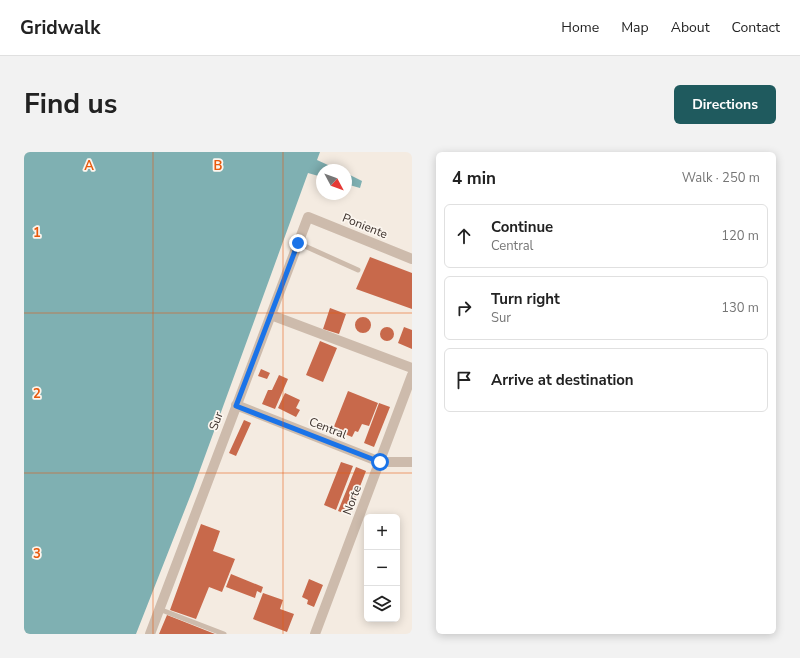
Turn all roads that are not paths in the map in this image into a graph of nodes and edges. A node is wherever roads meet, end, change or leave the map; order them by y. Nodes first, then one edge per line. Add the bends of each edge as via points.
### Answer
1 (308, 218) joint
2 (298, 243) junction
3 (412, 259) edge
4 (358, 270) dead end
5 (271, 315) junction
6 (412, 368) edge
7 (412, 375) edge
8 (236, 406) junction
9 (380, 462) junction
10 (412, 462) edge
11 (159, 609) junction
12 (150, 634) edge
13 (224, 634) edge
14 (315, 634) edge

1 - 2 street, Sur
1 - 3 street, Poniente
2 - 4 lane
2 - 5 street, Sur
5 - 6 street
5 - 8 street, Sur
7 - 9 street, Norte
8 - 9 street, Central
8 - 11 street, Sur
9 - 10 street, Central
9 - 14 street, Norte
11 - 12 street, Sur
11 - 13 lane

